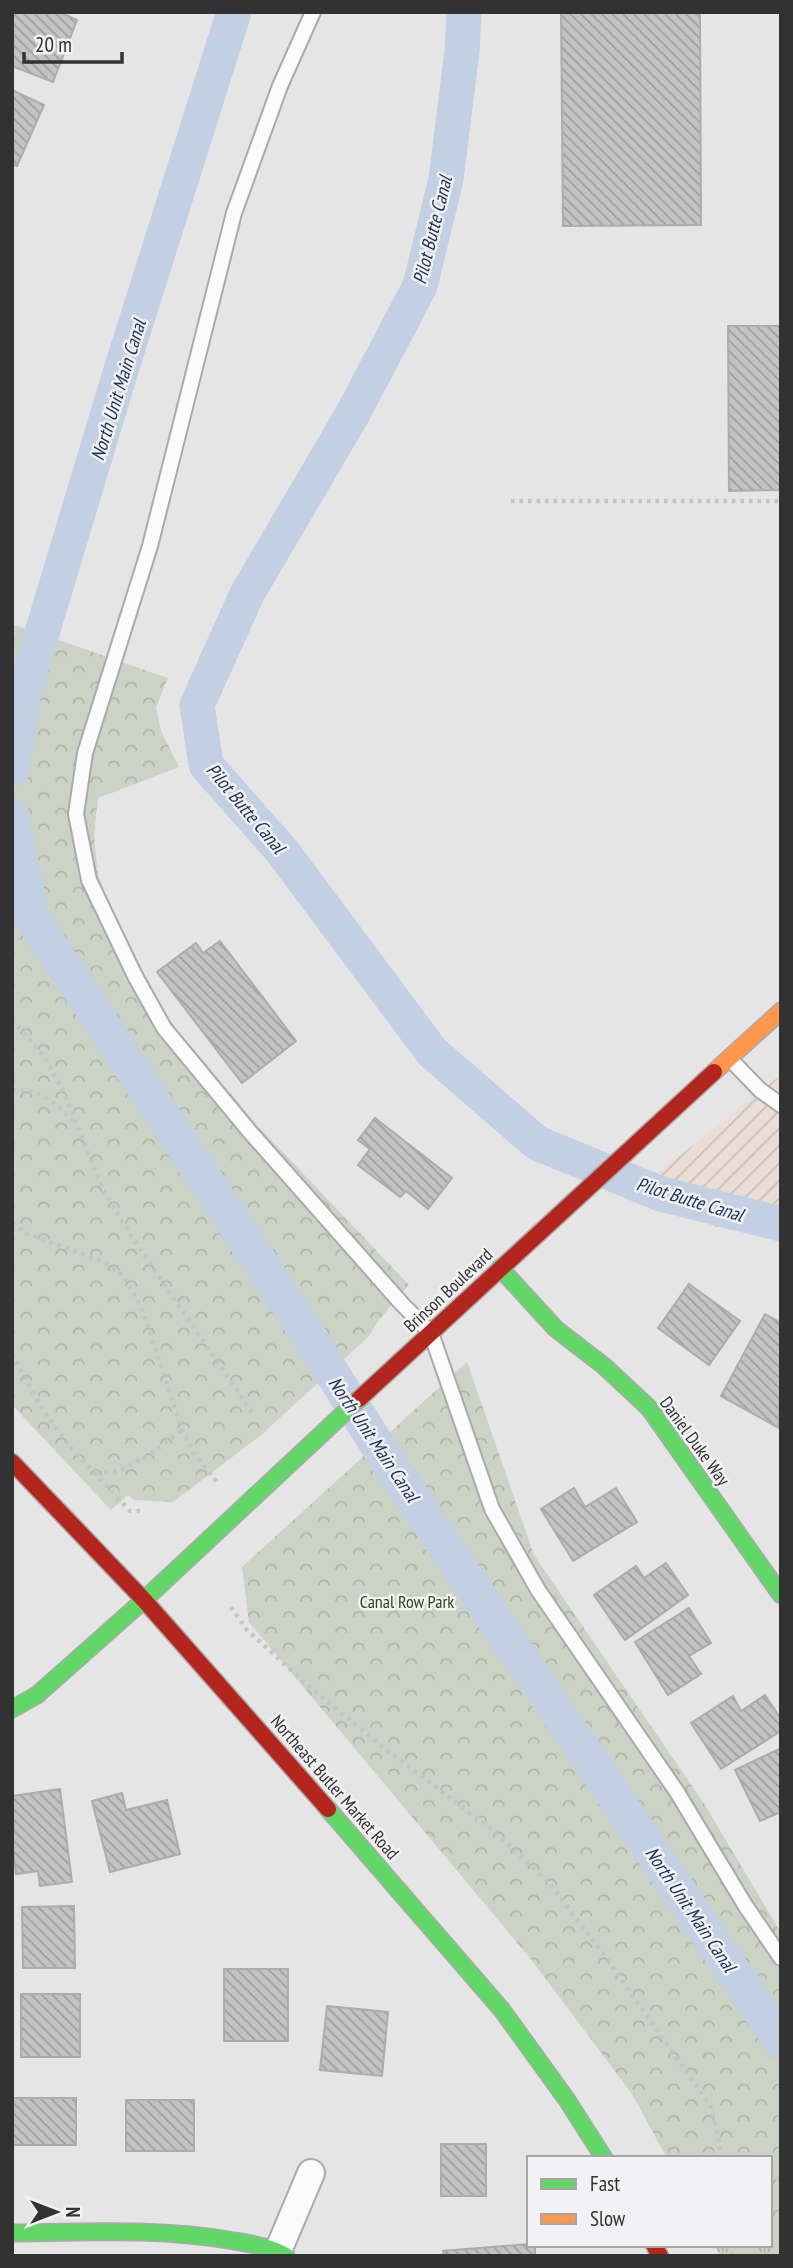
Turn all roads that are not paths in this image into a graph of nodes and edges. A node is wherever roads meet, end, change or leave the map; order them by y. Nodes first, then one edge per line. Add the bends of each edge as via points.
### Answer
1 (313, 12) edge
2 (781, 1012) edge
3 (729, 1058) junction
4 (781, 1105) edge
5 (500, 1268) junction
6 (431, 1333) junction
7 (12, 1462) edge
8 (781, 1595) edge
9 (144, 1600) junction
10 (12, 1709) edge
11 (781, 1958) edge
12 (603, 2156) edge
13 (311, 2173) dead end
14 (12, 2233) edge
15 (282, 2253) edge

1 - 6 lane via 280,86 234,213 150,546 85,753 76,814 89,880 164,1028 250,1132
2 - 3 street, Brinson Boulevard
3 - 4 lane
3 - 5 street, Brinson Boulevard
5 - 6 street, Brinson Boulevard
5 - 8 street, Daniel Duke Way via 556,1329 649,1408
6 - 9 street, Brinson Boulevard
6 - 11 lane via 492,1508 538,1590 677,1793
7 - 9 street, Northeast Butler Market Road
9 - 10 street, Brinson Boulevard via 37,1695
9 - 12 street, Northeast Butler Market Road via 502,2010
13 - 15 street
14 - 15 street via 163,2232 230,2240

